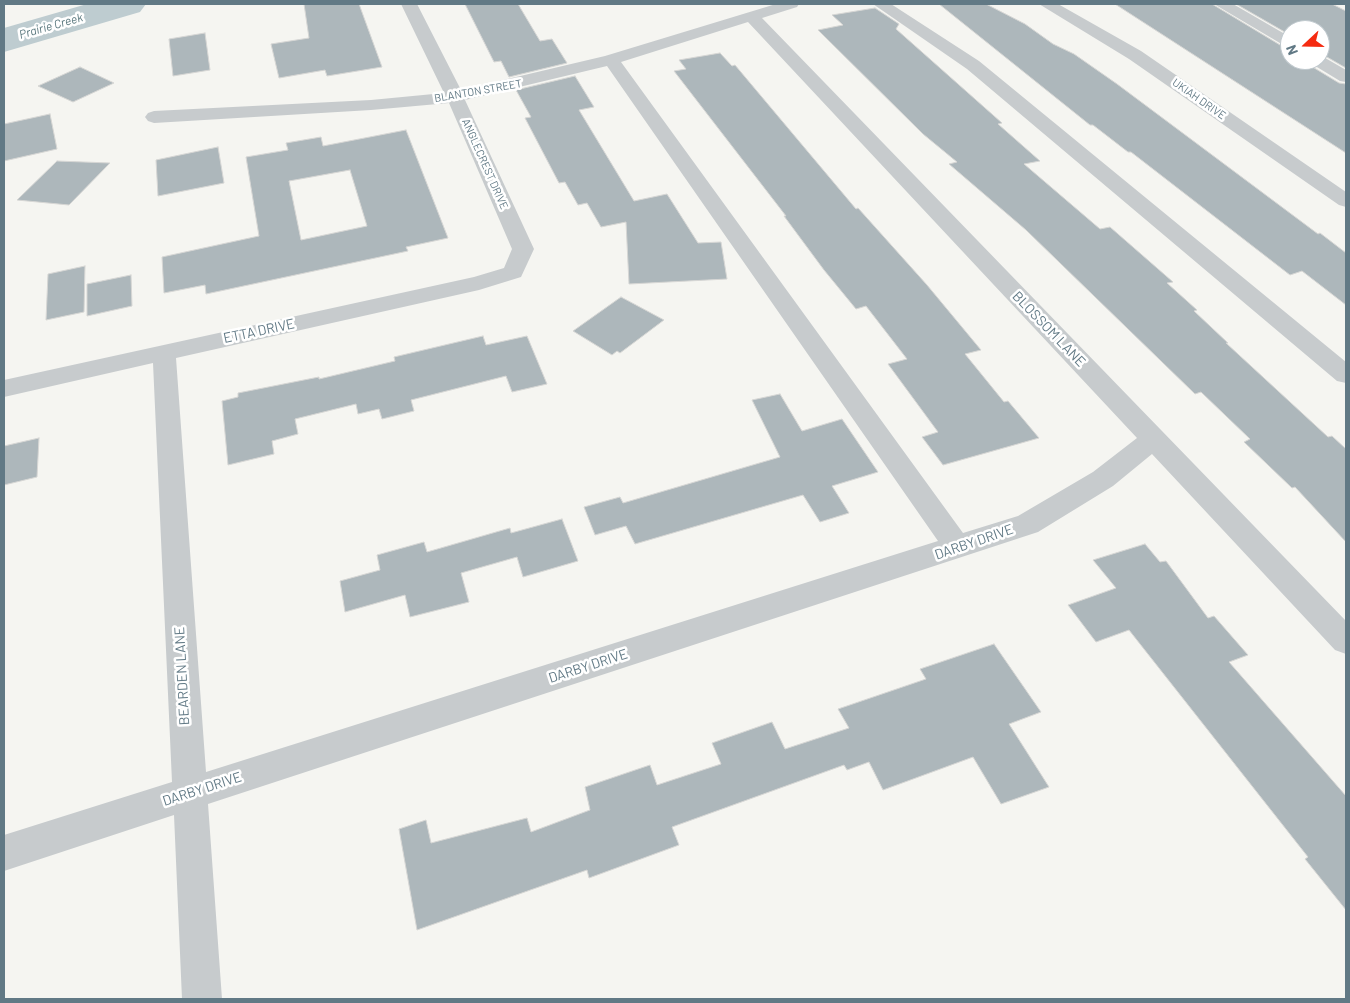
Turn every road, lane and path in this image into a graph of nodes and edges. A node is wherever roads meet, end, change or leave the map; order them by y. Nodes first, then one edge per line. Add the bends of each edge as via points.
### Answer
1 (409, 4) edge
2 (791, 4) edge
3 (881, 4) edge
4 (1047, 4) edge
5 (1222, 4) edge
6 (752, 17) junction
7 (1280, 38) edge
8 (611, 60) junction
9 (1330, 67) edge
10 (1346, 77) edge
11 (455, 97) junction
12 (154, 117) dead end
13 (1346, 201) edge
14 (513, 272) joint
15 (164, 352) junction
16 (1346, 375) edge
17 (4, 388) edge
18 (1153, 439) junction
19 (958, 548) junction
20 (1346, 641) edge
21 (189, 793) junction
22 (4, 853) edge
23 (202, 999) edge

1 - 11 street, ANGLECREST DRIVE
2 - 6 street, BLANTON STREET
3 - 16 street via 973,65
4 - 13 street, UKIAH DRIVE via 1135,55
5 - 7 street
6 - 8 street, BLANTON STREET
6 - 18 street, BLOSSOM LANE
8 - 11 street, BLANTON STREET
8 - 19 street
9 - 10 street
11 - 12 street, BLANTON STREET
11 - 14 street, ANGLECREST DRIVE via 523,249
14 - 15 street, ETTA DRIVE via 479,283
15 - 17 street, ETTA DRIVE
15 - 21 street, BEARDEN LANE
18 - 19 street, DARBY DRIVE via 1103,479 1028,524
18 - 20 street, BLOSSOM LANE
19 - 21 street, DARBY DRIVE
21 - 22 street, DARBY DRIVE
21 - 23 street, BEARDEN LANE

